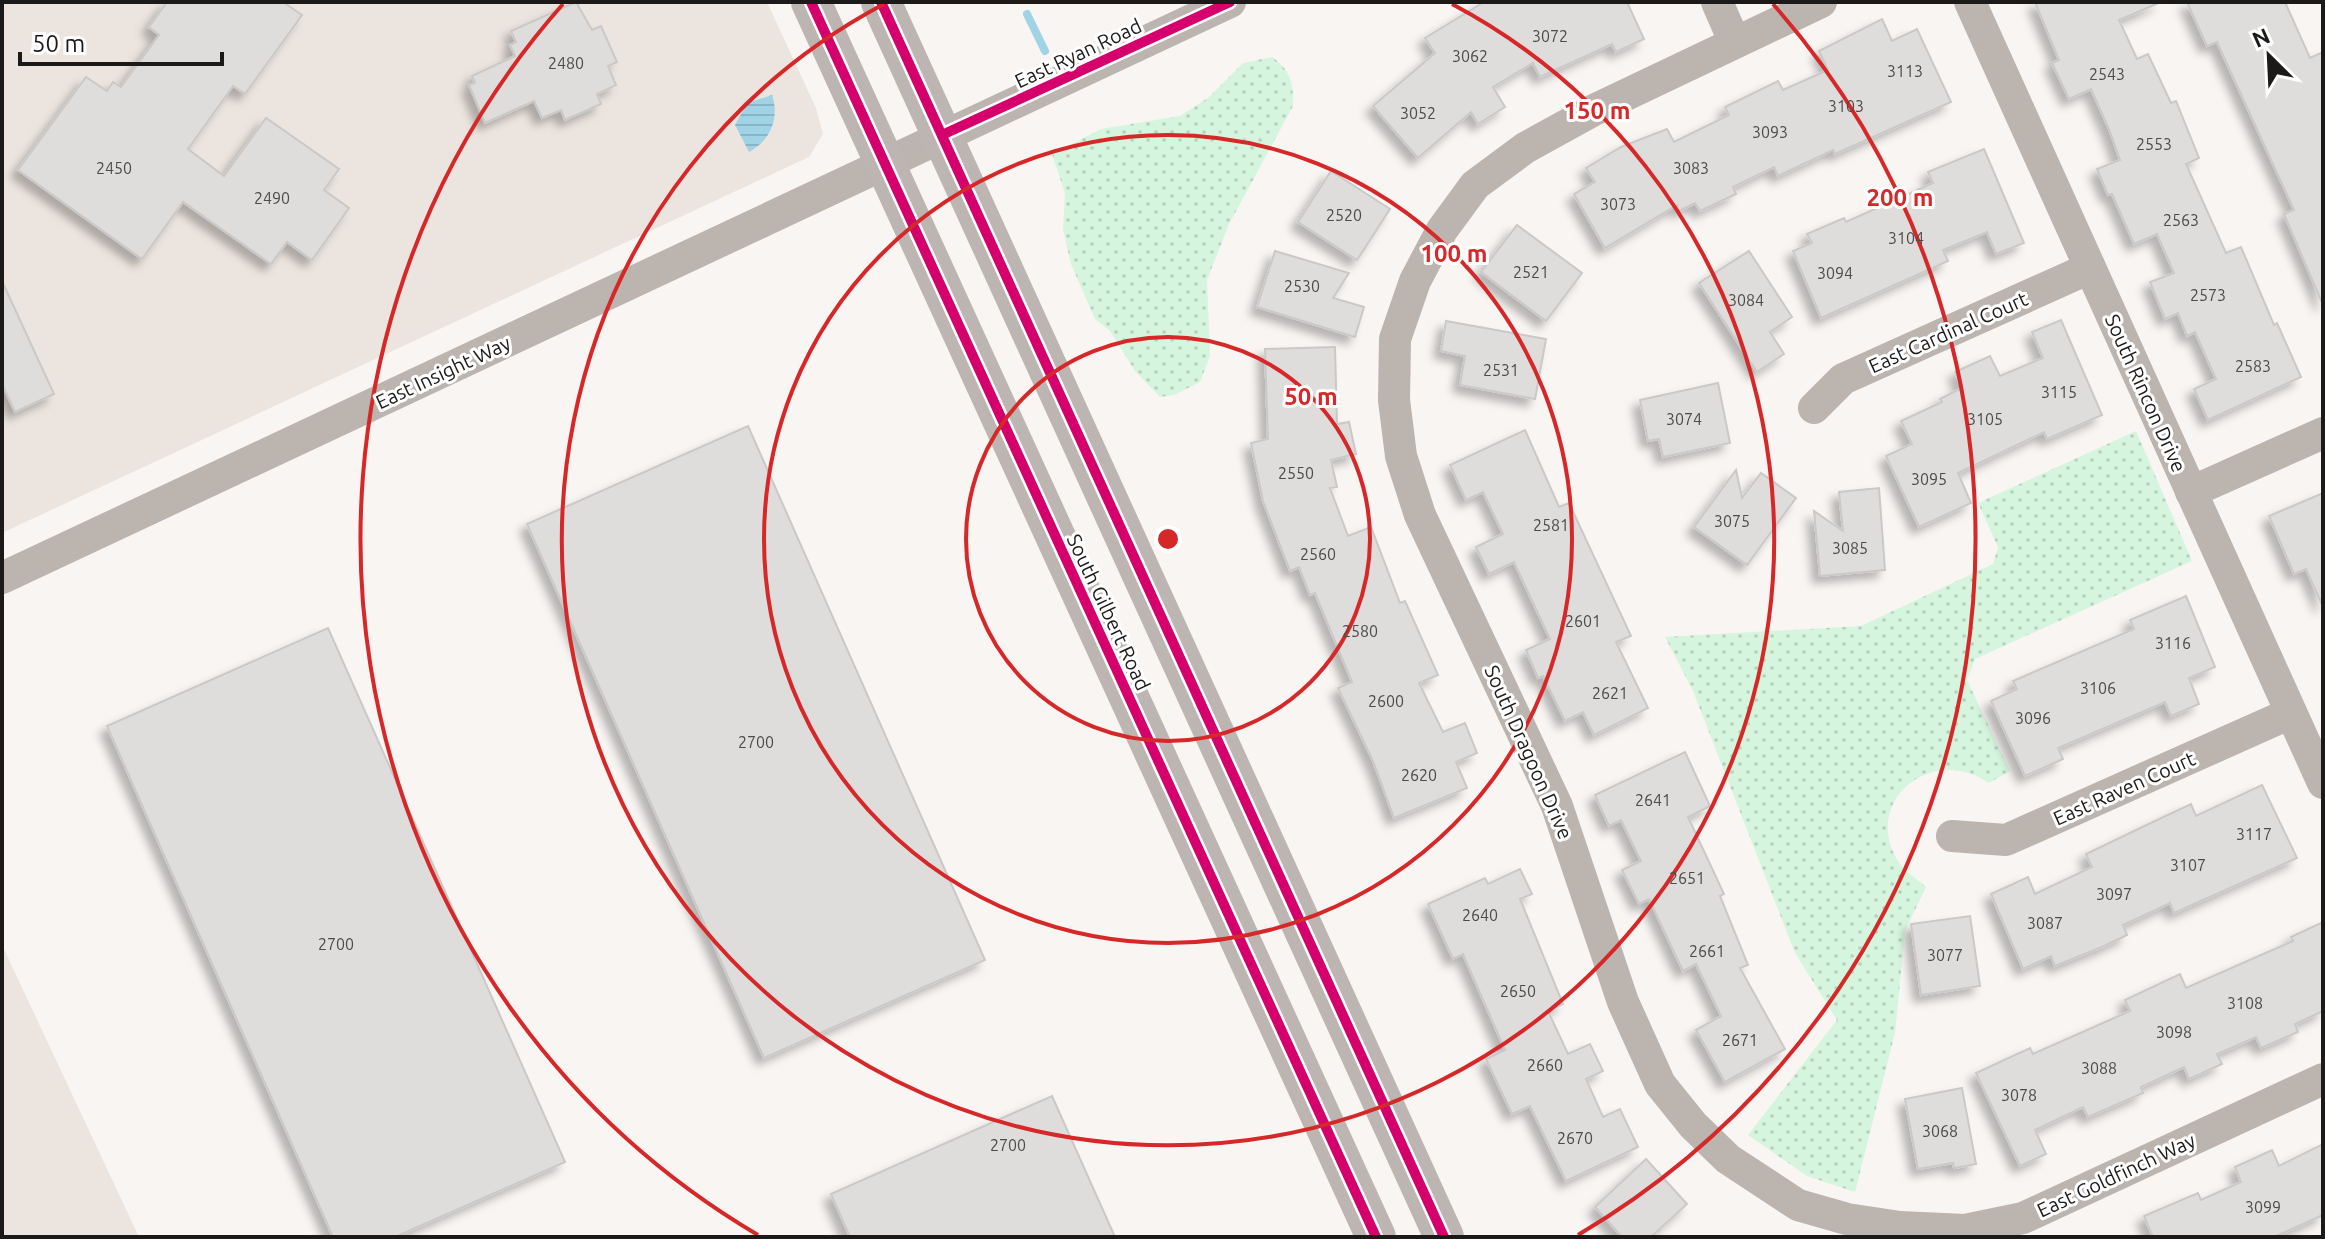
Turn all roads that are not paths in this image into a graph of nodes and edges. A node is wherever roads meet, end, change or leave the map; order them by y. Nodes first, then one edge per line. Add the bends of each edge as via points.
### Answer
1 (811, 2) edge
2 (881, 2) edge
3 (1230, 2) edge
4 (1717, 2) edge
5 (1821, 2) edge
6 (1970, 2) edge
7 (1762, 14) edge
8 (1734, 41) junction
9 (942, 135) junction
10 (883, 164) junction
11 (2090, 268) junction
12 (1814, 408) dead end
13 (2323, 433) edge
14 (2191, 492) junction
15 (2, 578) edge
16 (2291, 713) junction
17 (2323, 783) edge
18 (1952, 836) dead end
19 (2323, 1079) edge
20 (1762, 1184) joint
21 (1376, 1237) edge
22 (1444, 1237) edge

1 - 10 main road, South Gilbert Road
2 - 9 main road
3 - 9 street, East Ryan Road
4 - 8 street
5 - 7 street, South Dragoon Drive
6 - 11 street, South Rincon Drive
7 - 8 street, South Dragoon Drive
8 - 20 street, South Dragoon Drive via 1539,140 1475,185 1442,230 1415,281 1395,339 1394,400 1401,456 1420,515 1557,806 1623,1002 1660,1084 1693,1125
9 - 10 street, East Ryan Road
9 - 22 main road
10 - 15 street, East Insight Way
10 - 21 main road, South Gilbert Road
11 - 12 street, East Cardinal Court via 1843,379
11 - 14 street, South Rincon Drive
13 - 14 street
14 - 16 street, South Rincon Drive
16 - 17 street, South Rincon Drive
16 - 18 street, East Raven Court via 2006,840
19 - 20 street, East Goldfinch Way via 2023,1218 1965,1230 1847,1219 1798,1205

